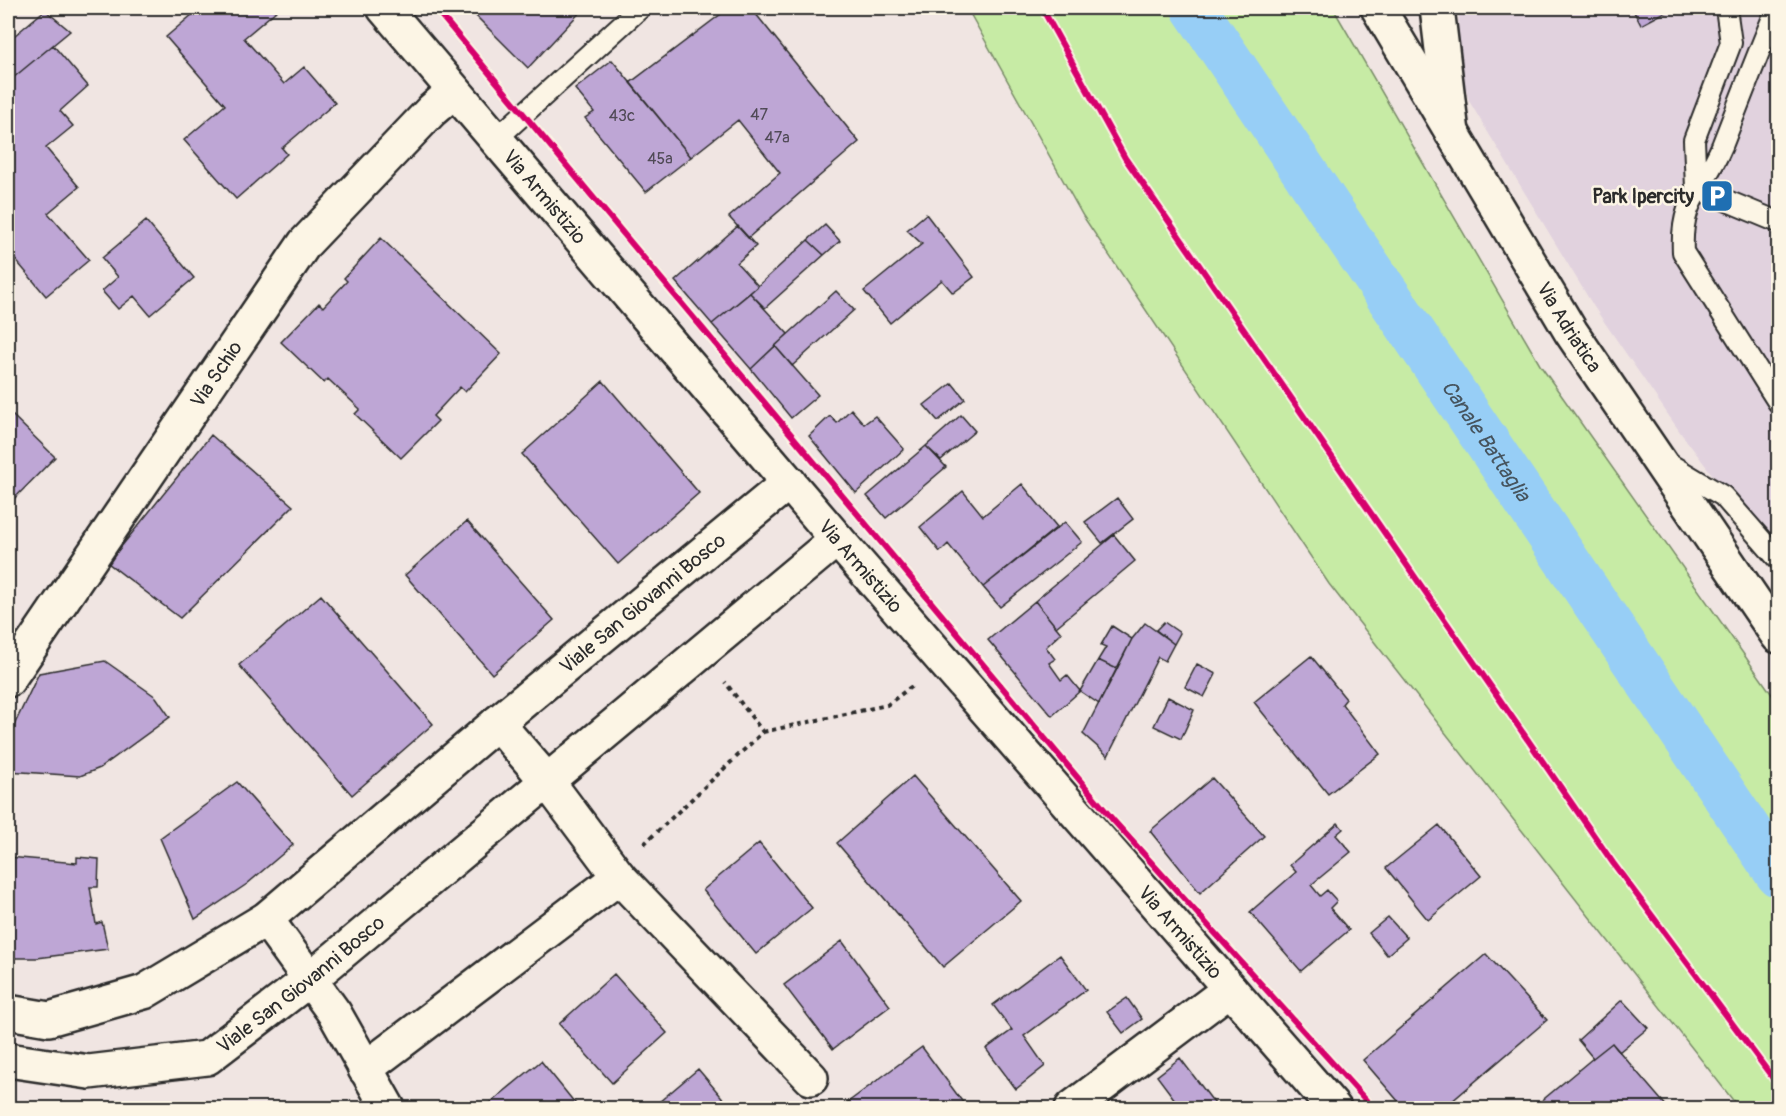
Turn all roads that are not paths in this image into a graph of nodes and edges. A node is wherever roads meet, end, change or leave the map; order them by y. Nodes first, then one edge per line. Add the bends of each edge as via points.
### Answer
1 (384, 8) edge
2 (640, 8) edge
3 (1378, 8) edge
4 (1437, 8) edge
5 (1726, 8) edge
6 (1777, 8) edge
7 (454, 91) junction
8 (1452, 133) junction
9 (496, 140) junction
10 (1696, 188) junction
11 (1779, 222) edge
12 (1779, 402) edge
13 (1652, 453) junction
14 (789, 482) junction
15 (837, 539) junction
16 (1779, 559) edge
17 (1779, 636) edge
18 (8, 680) edge
19 (497, 723) junction
20 (548, 782) junction
21 (619, 877) junction
22 (266, 919) junction
23 (310, 979) junction
24 (1230, 989) junction
25 (8, 1012) edge
26 (8, 1060) edge
27 (364, 1069) junction
28 (811, 1078) dead end
29 (388, 1108) edge
30 (1072, 1108) edge
31 (1334, 1108) edge

1 - 7 street, Via Armistizio
2 - 9 lane, Via Armistizio
3 - 8 street, Via Adriatica
4 - 8 street
5 - 10 lane via 1731,43 1694,140
6 - 10 lane via 1720,149
7 - 9 street, Via Armistizio
7 - 18 street, Via Schio via 305,243
8 - 13 street, Via Adriatica via 1571,332
9 - 14 street, Via Armistizio
10 - 11 lane
10 - 12 lane via 1682,226 1683,252
13 - 16 lane via 1723,496
13 - 17 street, Via Adriatica
14 - 15 street, Via Armistizio
14 - 19 street, Viale San Giovanni Bosco
15 - 20 street, Viale San Giovanni Bosco
15 - 24 street, Via Armistizio
19 - 20 street
19 - 22 street, Viale San Giovanni Bosco
20 - 21 street
20 - 23 street, Viale San Giovanni Bosco
21 - 27 street
21 - 28 street
22 - 23 street
22 - 25 street, Viale San Giovanni Bosco via 144,992 49,1018
23 - 26 street, Viale San Giovanni Bosco via 207,1058 90,1072
23 - 27 street via 335,1014
24 - 30 street, Via Armistizio
24 - 31 street, Via Armistizio
27 - 29 street

